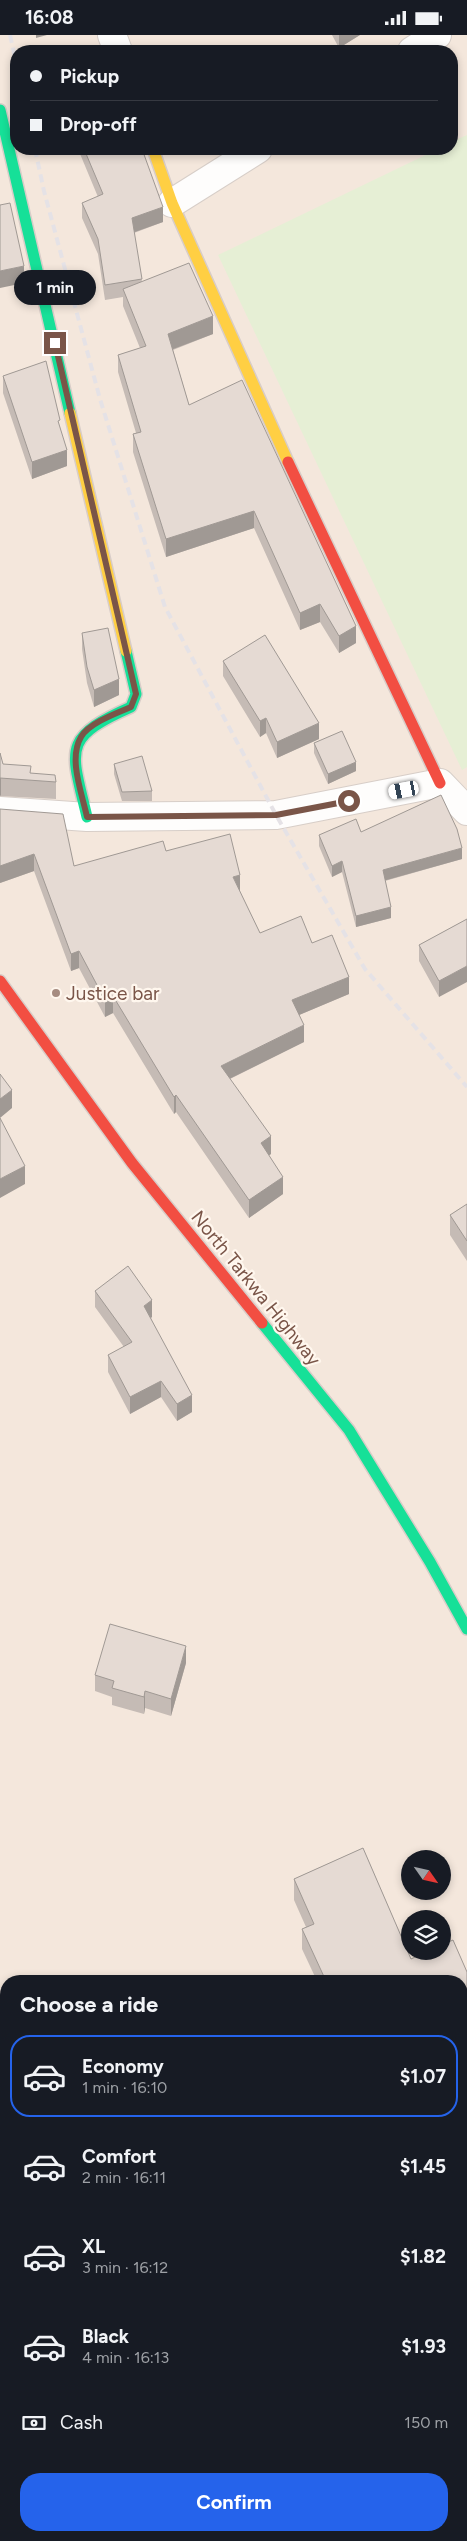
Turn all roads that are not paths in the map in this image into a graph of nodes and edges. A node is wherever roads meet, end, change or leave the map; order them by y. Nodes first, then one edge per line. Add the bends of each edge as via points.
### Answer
1 (437, 35) edge
2 (421, 45) edge
3 (0, 110) edge
4 (10, 153) edge
5 (10, 155) edge
6 (154, 155) edge
7 (248, 155) edge
8 (172, 203) junction
9 (440, 783) junction
10 (0, 811) edge
11 (467, 811) edge
12 (87, 817) junction
13 (0, 981) edge
14 (467, 1629) edge

1 - 2 street
3 - 4 street
5 - 12 street via 136,694 131,707 104,719 82,736 75,759
6 - 8 street
7 - 8 street
8 - 9 street via 294,476
9 - 11 street
9 - 12 street via 276,815
10 - 12 street
13 - 14 street, North Tarkwa Highway via 132,1163 349,1429

